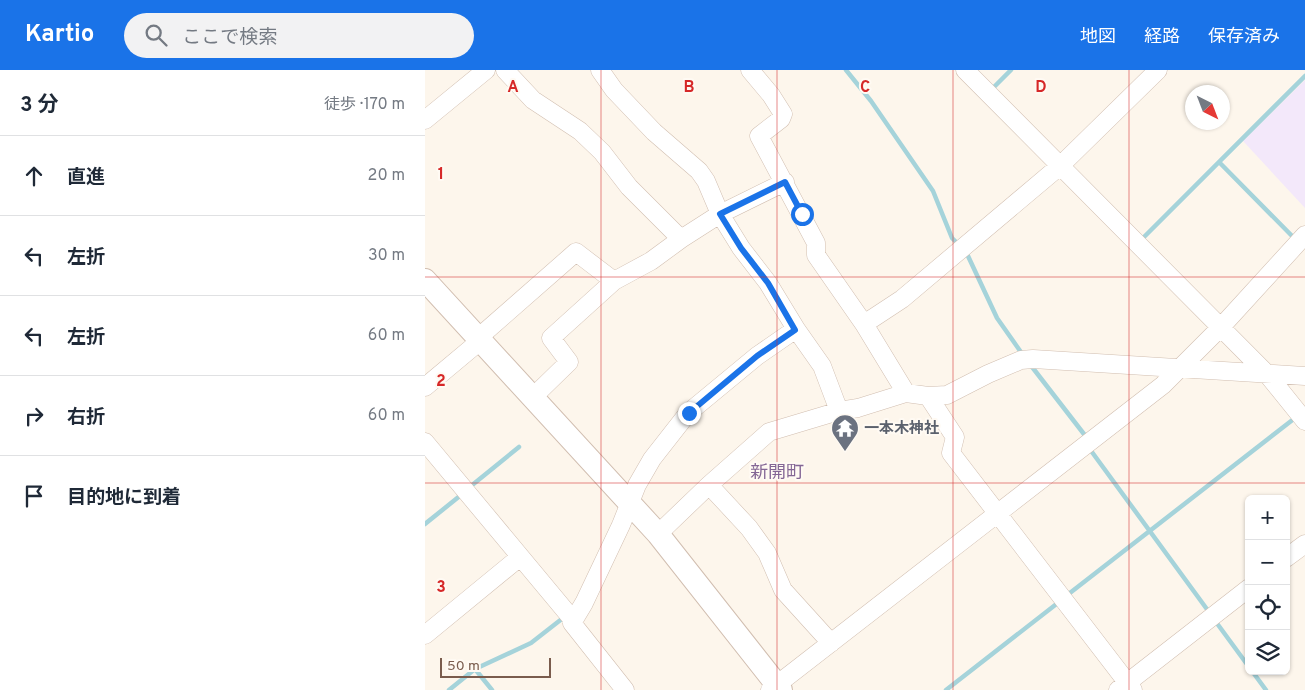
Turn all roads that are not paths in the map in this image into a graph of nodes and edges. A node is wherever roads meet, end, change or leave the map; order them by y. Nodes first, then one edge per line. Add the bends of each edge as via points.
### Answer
1 (486, 70) edge
2 (505, 70) edge
3 (600, 70) edge
4 (750, 70) edge
5 (965, 70) edge
6 (1158, 70) edge
7 (425, 120) edge
8 (1061, 165) junction
9 (785, 182) junction
10 (720, 214) junction
11 (1305, 235) edge
12 (681, 238) junction
13 (425, 280) edge
14 (614, 281) junction
15 (864, 324) junction
16 (1221, 327) junction
17 (795, 330) junction
18 (479, 340) junction
19 (1179, 368) junction
20 (1267, 374) junction
21 (1305, 376) edge
22 (425, 387) edge
23 (906, 392) junction
24 (928, 396) junction
25 (532, 398) junction
26 (839, 411) junction
27 (1305, 421) edge
28 (425, 442) edge
29 (709, 485) junction
30 (630, 503) junction
31 (997, 514) junction
32 (658, 534) junction
33 (1305, 544) edge
34 (1290, 555) edge
35 (520, 557) junction
36 (1245, 591) edge
37 (573, 620) junction
38 (425, 635) edge
39 (831, 643) junction
40 (1126, 687) edge
41 (776, 688) edge
42 (625, 690) edge

1 - 7 street
2 - 12 street via 533,100 580,131 602,152 629,187
3 - 10 street via 614,90 654,132 699,170
4 - 9 street via 783,114 759,136
5 - 8 street
6 - 8 street
8 - 15 street via 902,299
8 - 16 street
9 - 10 street
9 - 15 street via 816,243 815,255
10 - 12 street
10 - 17 street via 768,283
11 - 16 street
12 - 14 street via 651,261
13 - 18 street
14 - 18 street via 576,252
14 - 25 street via 551,338 569,362
15 - 23 street
16 - 19 street
16 - 20 street
17 - 26 street via 821,366
17 - 30 street via 757,356 689,413 652,459
18 - 22 street
18 - 25 street
19 - 20 street
19 - 24 street via 1027,360 988,374 947,395
19 - 31 street
20 - 21 street
20 - 27 street
23 - 24 street
23 - 26 street
24 - 31 street via 955,437 951,453
25 - 30 street
26 - 29 street via 769,432
28 - 35 street
29 - 32 street
29 - 39 street via 749,528 767,553 783,590
30 - 32 street
30 - 37 street
31 - 39 street
31 - 40 street
32 - 41 street
33 - 34 street
35 - 37 street
35 - 38 street
36 - 40 street
37 - 42 street via 572,623
39 - 41 street

